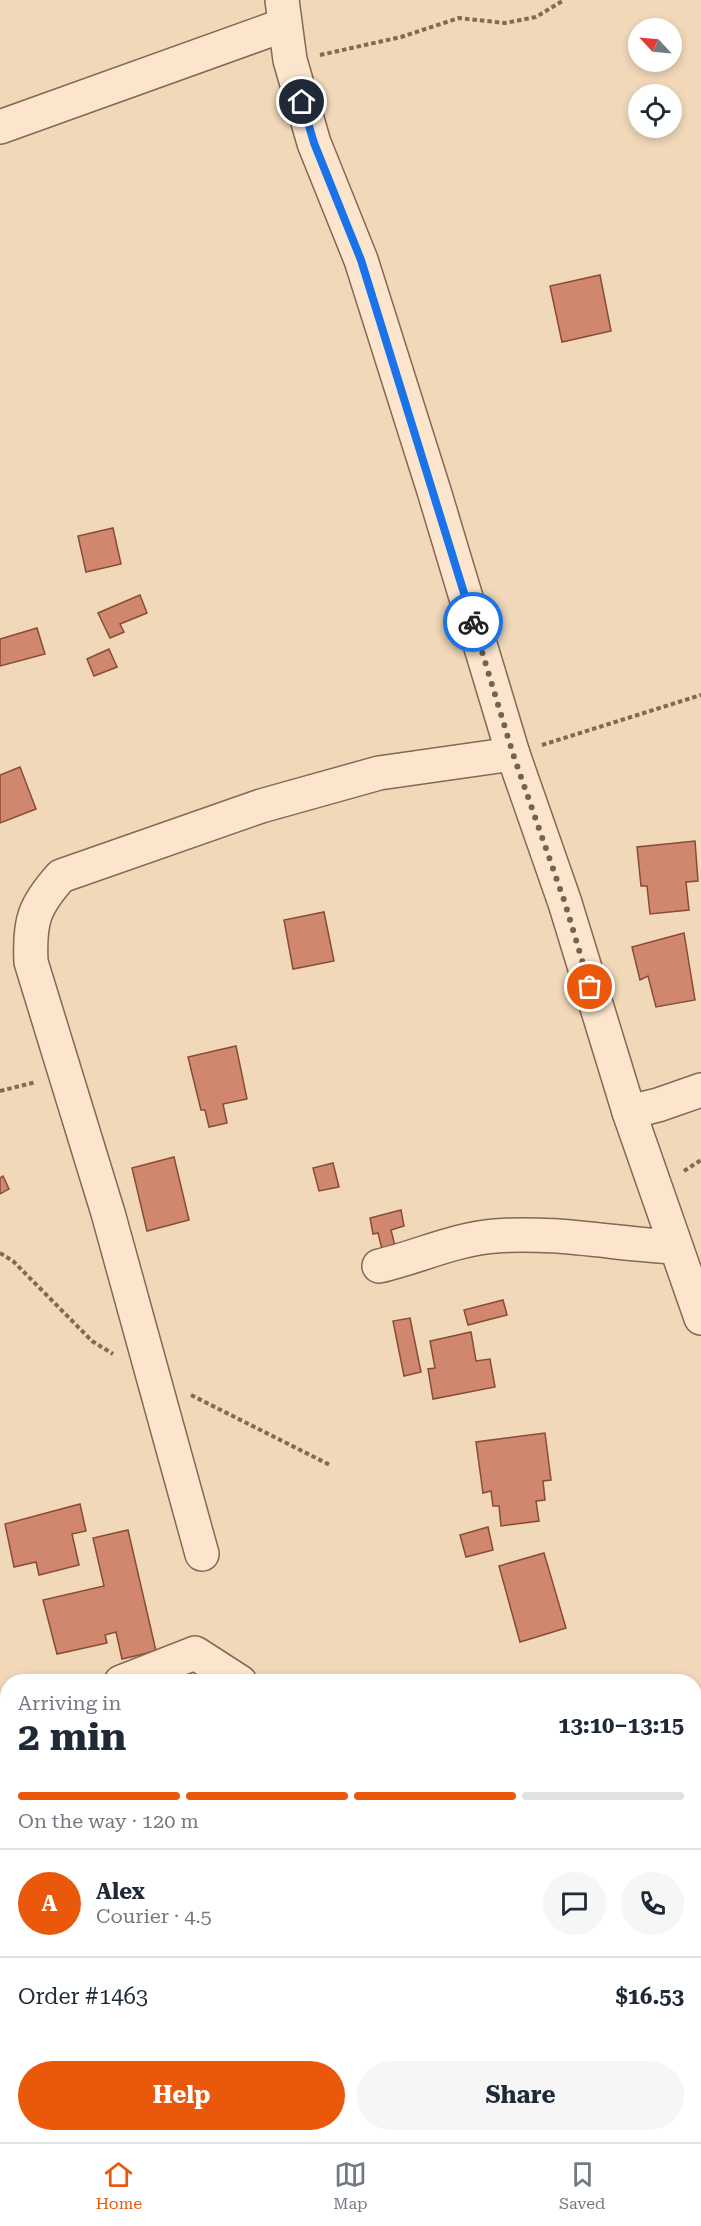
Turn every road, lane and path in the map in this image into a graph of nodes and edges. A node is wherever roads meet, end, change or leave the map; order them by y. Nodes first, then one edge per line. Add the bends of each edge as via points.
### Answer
1 (564, 0) edge
2 (283, 13) edge
3 (290, 60) junction
4 (0, 127) edge
5 (701, 695) edge
6 (513, 754) junction
7 (701, 1090) edge
8 (629, 1112) junction
9 (675, 1247) junction
10 (0, 1253) edge
11 (379, 1266) dead end
12 (701, 1318) edge
13 (155, 1378) junction
14 (330, 1465) dead end
15 (202, 1554) dead end
16 (141, 1674) edge
17 (228, 1674) edge

1 - 3 path via 536,17 505,23 459,18 401,37
2 - 3 street
2 - 4 street
3 - 6 street via 314,143 361,260
5 - 6 path
6 - 8 street via 565,903
6 - 13 street via 379,773 261,806 61,876 43,897 30,934 31,962
7 - 8 street
8 - 9 street
9 - 11 street via 530,1235 495,1236 457,1242
9 - 12 street
10 - 13 path via 92,1341
13 - 14 path
13 - 15 street
16 - 17 street via 195,1653

